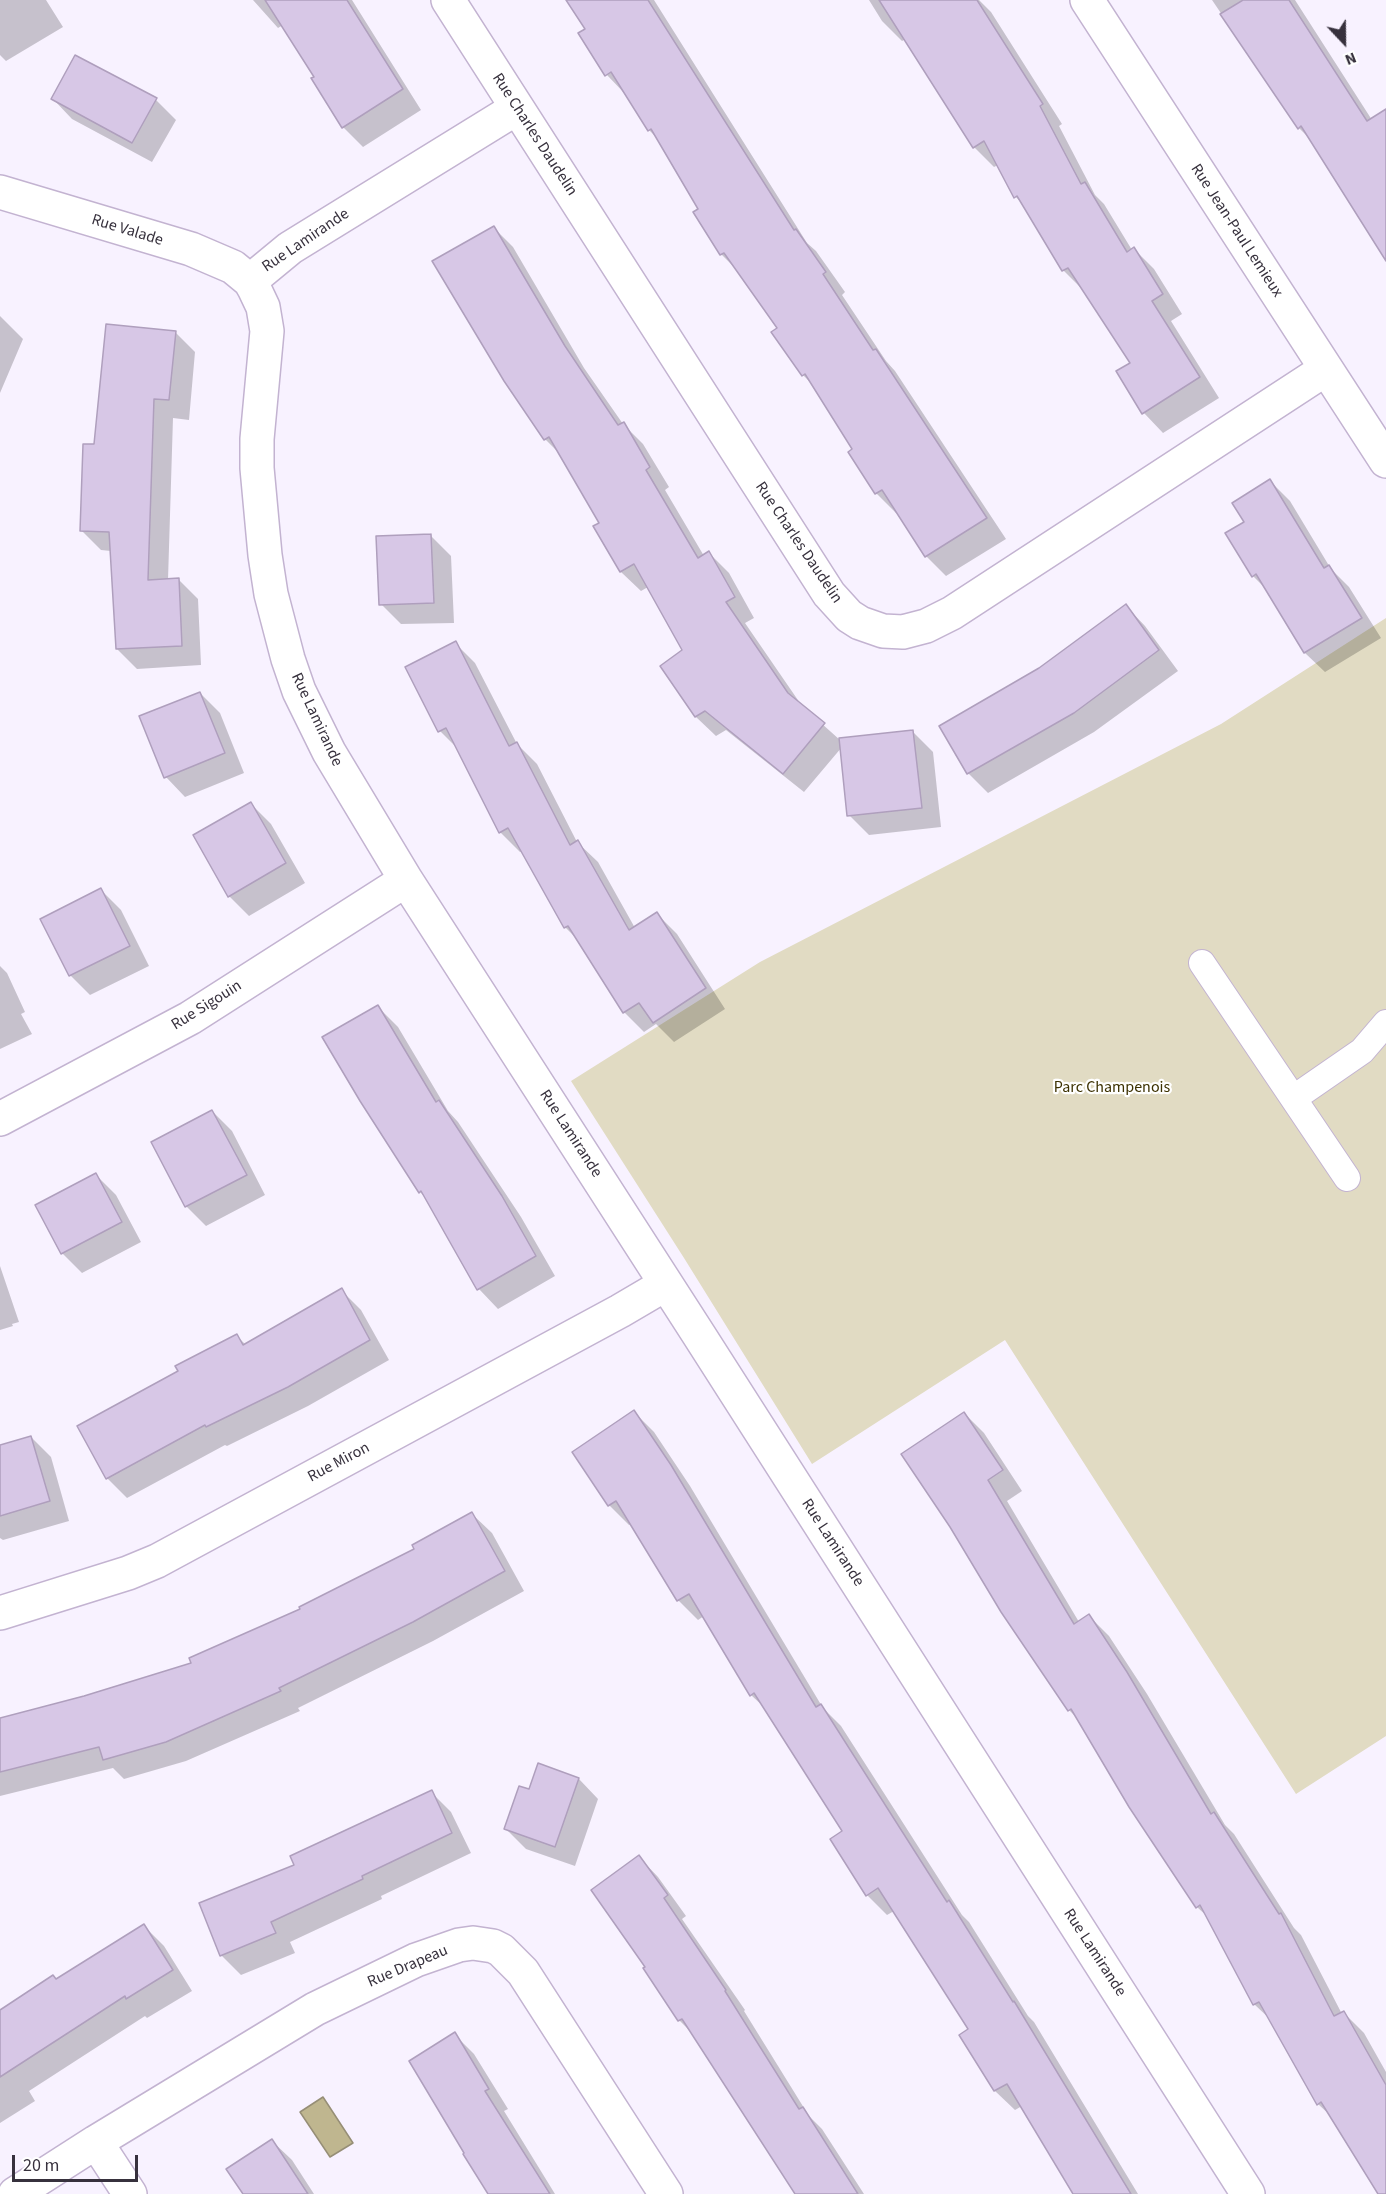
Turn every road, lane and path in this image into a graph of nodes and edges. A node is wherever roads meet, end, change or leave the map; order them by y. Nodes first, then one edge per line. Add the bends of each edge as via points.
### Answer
1 (448, 0) edge
2 (1087, 0) edge
3 (517, 108) junction
4 (0, 192) edge
5 (250, 280) junction
6 (1326, 369) junction
7 (1386, 461) edge
8 (406, 880) junction
9 (1202, 963) dead end
10 (1386, 1023) edge
11 (1294, 1098) junction
12 (0, 1119) edge
13 (1347, 1178) dead end
14 (666, 1284) junction
15 (0, 1613) edge
16 (96, 2142) junction
17 (15, 2194) edge
18 (130, 2194) edge
19 (666, 2194) edge
20 (1248, 2194) edge

1 - 3 street, Rue Charles Daudelin
2 - 6 street, Rue Jean-Paul Lemieux
3 - 5 street, Rue Lamirande via 290,248
3 - 6 street, Rue Charles Daudelin via 830,594 849,615 872,628 903,632 952,613
4 - 5 street, Rue Valade via 191,249 233,267
5 - 8 street, Rue Lamirande via 266,320 257,468 264,555 279,628 299,691 314,722 350,790
6 - 7 street, Rue Jean-Paul Lemieux
8 - 12 street, Rue Sigouin via 183,1022
8 - 14 street, Rue Lamirande
9 - 11 lane
10 - 11 lane via 1362,1051
11 - 13 lane
14 - 15 street, Rue Miron via 157,1561
14 - 20 street, Rue Lamirande
16 - 17 street, Rue Drapeau
16 - 18 street
16 - 19 street, Rue Drapeau via 315,2009 416,1960 472,1943 501,1950 523,1972

